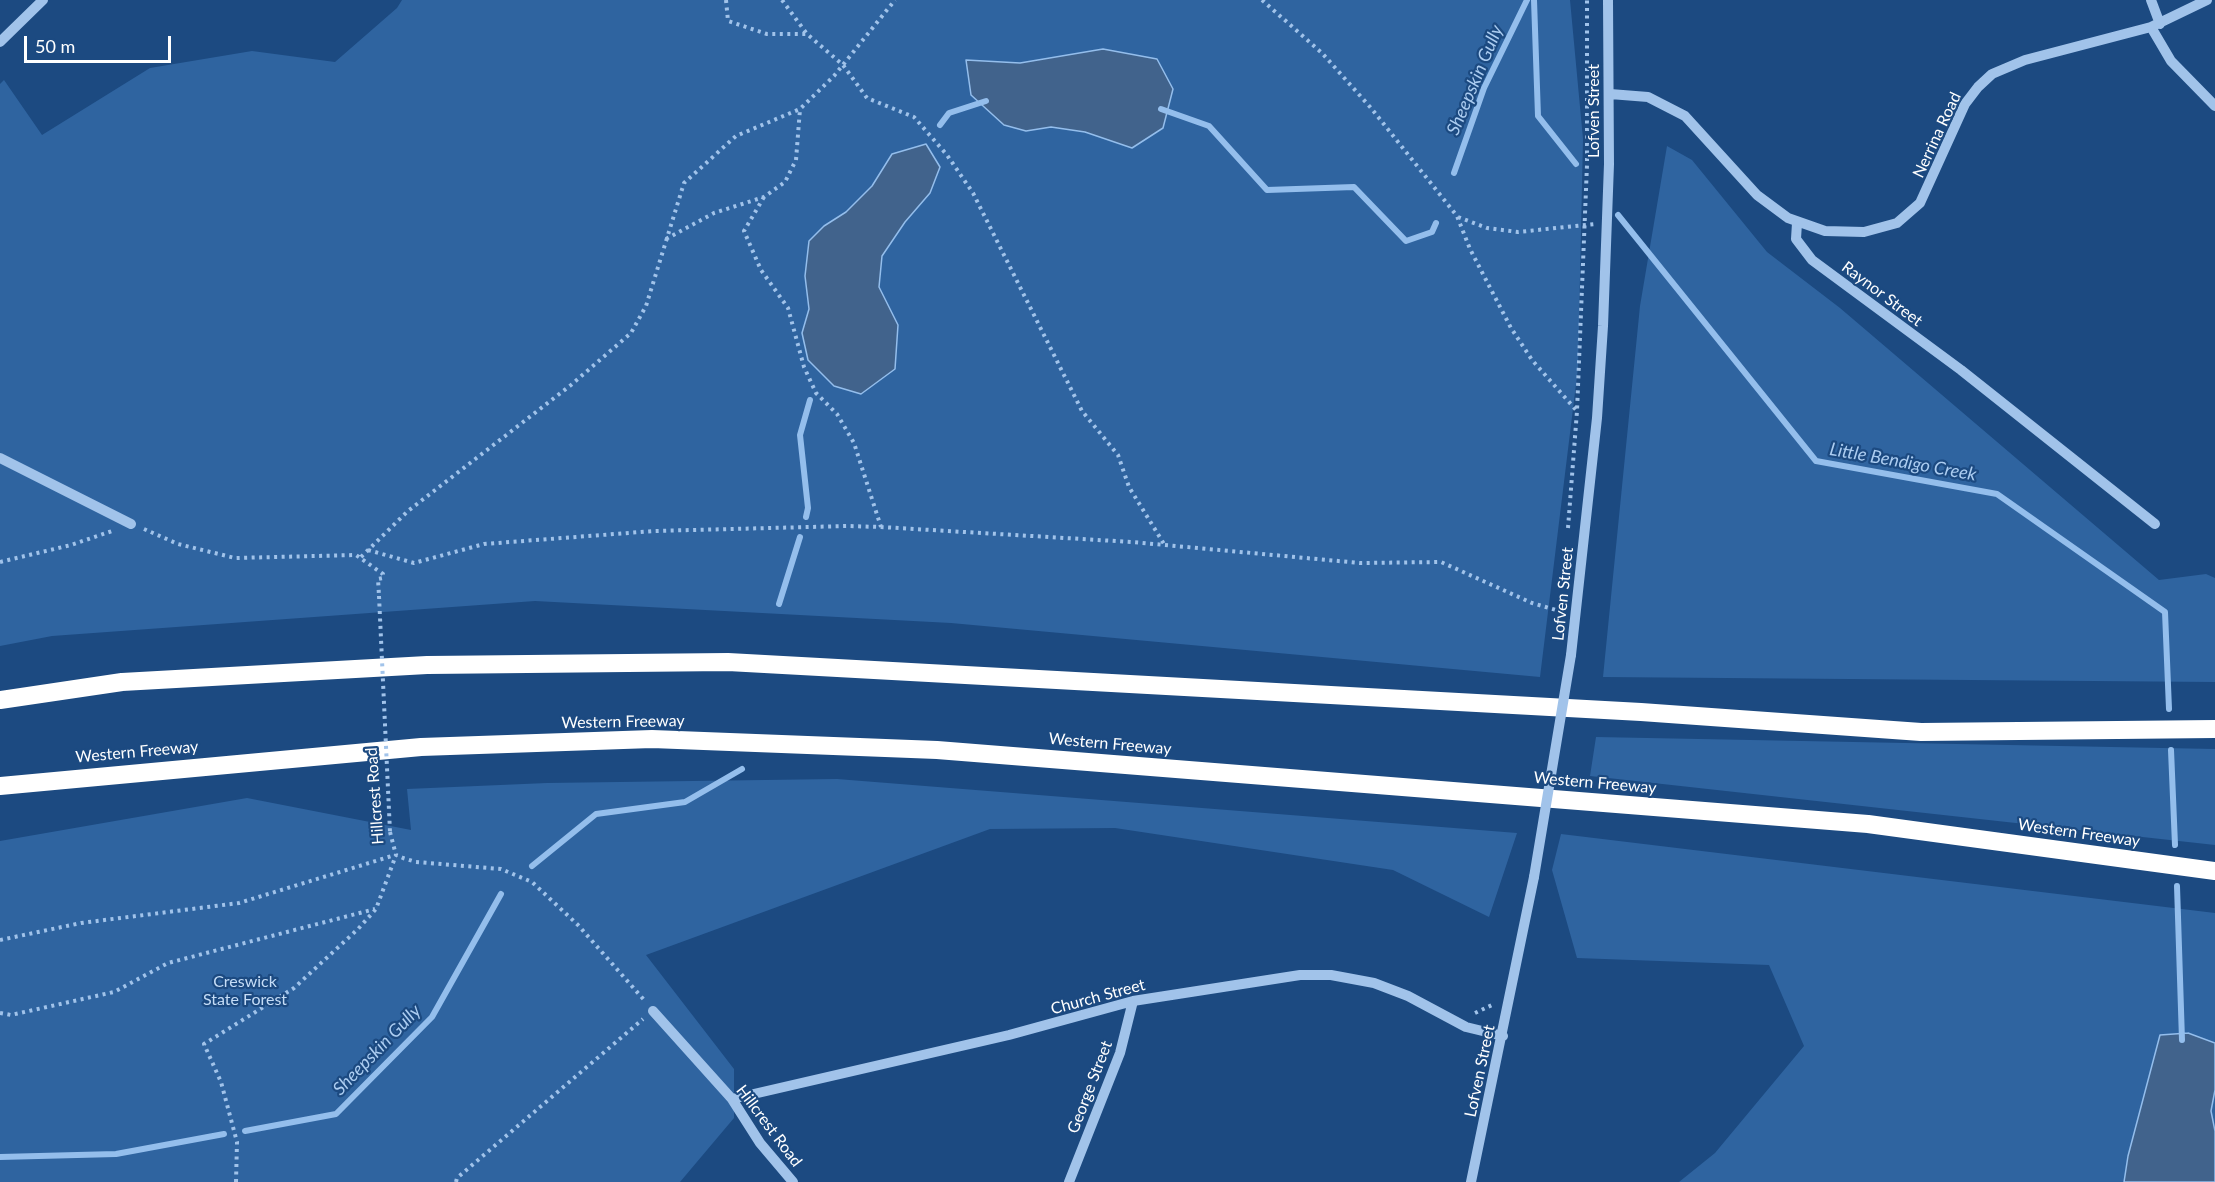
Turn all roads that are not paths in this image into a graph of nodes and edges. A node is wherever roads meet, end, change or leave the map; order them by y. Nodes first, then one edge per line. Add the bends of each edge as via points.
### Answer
1 (43, 0) edge
2 (1608, 0) edge
3 (2151, 0) edge
4 (2207, 0) edge
5 (2156, 25) junction
6 (0, 42) edge
7 (1610, 94) junction
8 (2215, 106) edge
9 (1797, 223) junction
10 (0, 458) edge
11 (131, 524) road end
12 (2155, 524) dead end
13 (0, 699) edge
14 (2215, 729) edge
15 (0, 786) edge
16 (2215, 871) edge
17 (1132, 1001) junction
18 (653, 1011) road end
19 (1503, 1036) junction
20 (732, 1099) junction
21 (793, 1182) edge
22 (1069, 1182) edge
23 (1471, 1182) edge

1 - 6 street
2 - 7 street, Lofven Street
3 - 5 street
4 - 5 street, Nerrina Road
5 - 8 street via 2171,61
5 - 9 street, Nerrina Road via 2025,60 1986,79 1959,116 1925,197 1904,219 1876,230 1848,233
7 - 9 street via 1648,97 1685,116 1757,195
7 - 19 street, Lofven Street, bridge via 1597,418 1571,655
9 - 12 street, Raynor Street via 1796,239 1812,260 1961,370
10 - 11 street
13 - 14 highway via 122,682 427,665 728,662 1641,712 1921,732
15 - 16 highway, Western Freeway via 421,747 652,739 937,750 1868,824
17 - 19 street, Church Street via 1290,976 1331,975 1374,983 1419,1001 1466,1027
17 - 20 street, Church Street via 1018,1033
17 - 22 street, George Street via 1120,1053
18 - 20 street, Hillcrest Road
19 - 23 street, Lofven Street
20 - 21 street, Hillcrest Road via 760,1143

